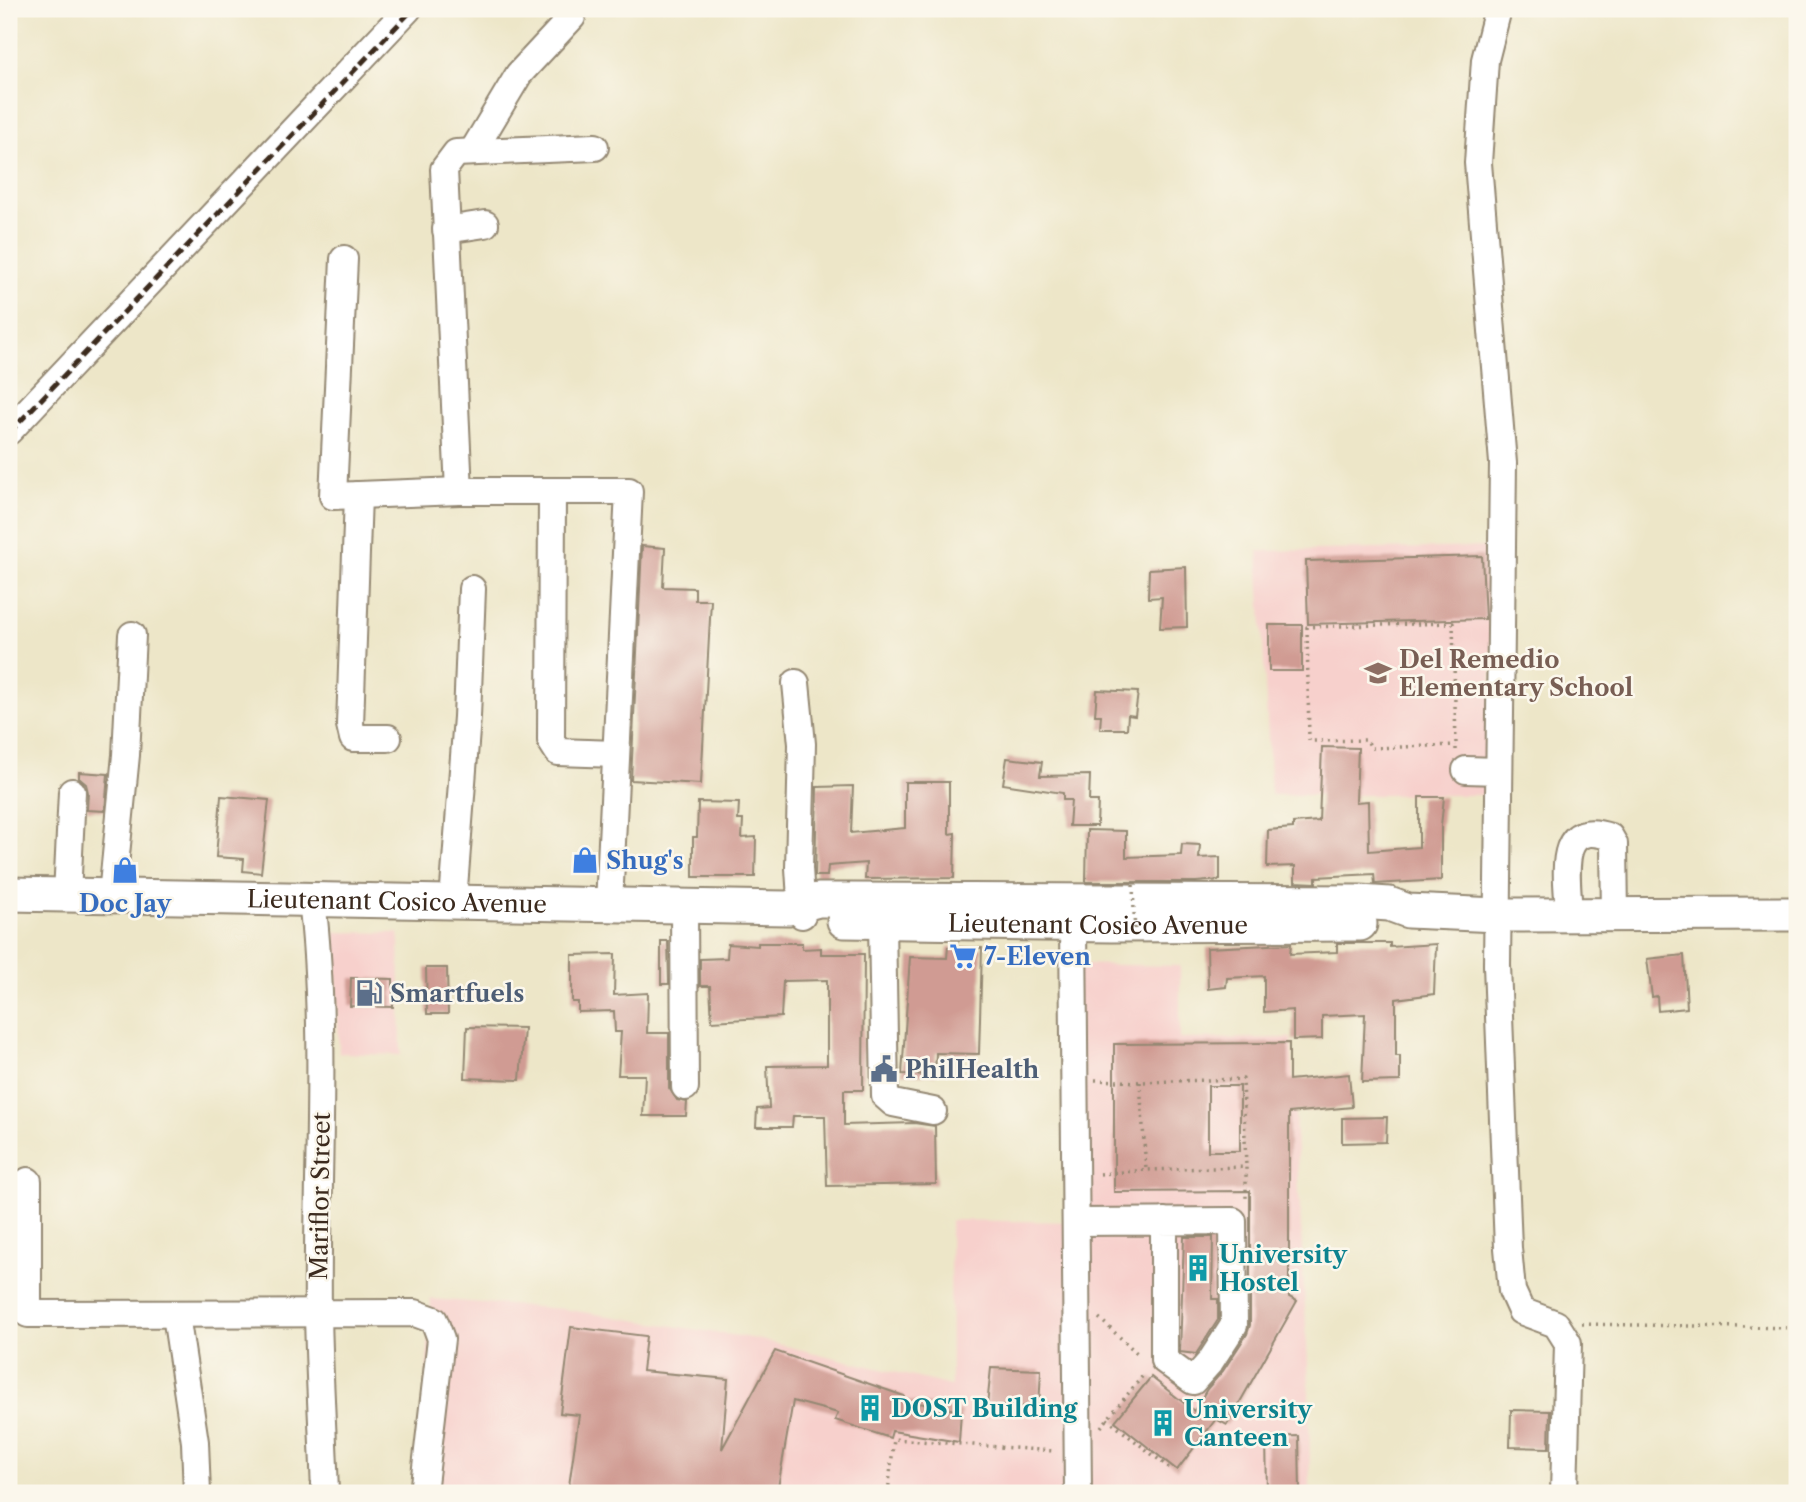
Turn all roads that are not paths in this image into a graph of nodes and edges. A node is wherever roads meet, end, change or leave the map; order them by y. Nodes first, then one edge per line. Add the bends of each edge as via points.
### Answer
1 (408, 9) edge
2 (1498, 9) edge
3 (572, 18) dead end
4 (595, 147) dead end
5 (473, 151) junction
6 (485, 224) dead end
7 (446, 230) junction
8 (344, 259) dead end
9 (9, 431) edge
10 (459, 491) junction
11 (552, 492) junction
12 (358, 495) junction
13 (472, 589) dead end
14 (132, 635) dead end
15 (796, 683) dead end
16 (388, 738) dead end
17 (616, 754) junction
18 (1466, 770) road end
19 (1498, 771) junction
20 (72, 792) dead end
21 (9, 894) edge
22 (67, 895) junction
23 (112, 895) junction
24 (312, 900) junction
25 (453, 901) junction
26 (609, 905) junction
27 (684, 905) junction
28 (798, 909) junction
29 (1408, 911) junction
30 (1797, 914) edge
31 (1497, 915) junction
32 (1569, 915) junction
33 (1615, 915) junction
34 (882, 922) junction
35 (1073, 924) junction
36 (685, 1087) dead end
37 (933, 1111) dead end
38 (29, 1181) dead end
39 (1164, 1221) junction
40 (1076, 1222) junction
41 (318, 1313) junction
42 (176, 1315) junction
43 (197, 1493) edge
44 (325, 1493) edge
45 (423, 1493) edge
46 (1078, 1493) edge
47 (1564, 1493) edge

1 - 9 street
2 - 19 street via 1485,60 1478,163 1503,463
3 - 5 street via 519,74
4 - 5 street
5 - 7 street via 456,153 444,169
6 - 7 street
7 - 10 street
8 - 12 street via 333,496
10 - 11 street
10 - 12 street
11 - 17 street via 551,741 558,752
11 - 17 street via 629,491
12 - 16 street via 350,725 352,738
13 - 25 street via 467,729
14 - 23 street
15 - 28 street via 802,744
17 - 26 street
18 - 19 street
19 - 31 street
20 - 22 street
21 - 22 main road, Lieutenant Cosico Avenue
22 - 23 main road, Lieutenant Cosico Avenue
23 - 24 main road, Lieutenant Cosico Avenue
24 - 25 main road, Lieutenant Cosico Avenue
24 - 41 street, Mariflor Street via 322,1069
25 - 26 main road, Lieutenant Cosico Avenue
26 - 27 main road, Lieutenant Cosico Avenue
27 - 28 main road, Lieutenant Cosico Avenue
27 - 36 street
28 - 29 main road, Lieutenant Cosico Avenue via 818,900 1147,899 1360,902
28 - 34 main road, Lieutenant Cosico Avenue via 819,920
29 - 31 main road, Lieutenant Cosico Avenue
29 - 35 main road, Lieutenant Cosico Avenue via 1362,924
30 - 33 main road, Lieutenant Cosico Avenue
31 - 32 main road, Lieutenant Cosico Avenue
31 - 47 street via 1512,1291 1521,1311 1556,1324 1568,1343
32 - 33 main road, Lieutenant Cosico Avenue
32 - 33 street via 1571,843 1582,834 1602,834 1614,844
34 - 35 main road, Lieutenant Cosico Avenue
34 - 37 street via 885,1096 893,1103
35 - 40 street
38 - 42 street via 29,1314
39 - 39 street via 1233,1221 1234,1325 1193,1381 1164,1360
39 - 40 street
40 - 46 street
41 - 42 street
41 - 44 street, Mariflor Street
41 - 45 street via 415,1313 434,1320 441,1339
42 - 43 street via 195,1442

